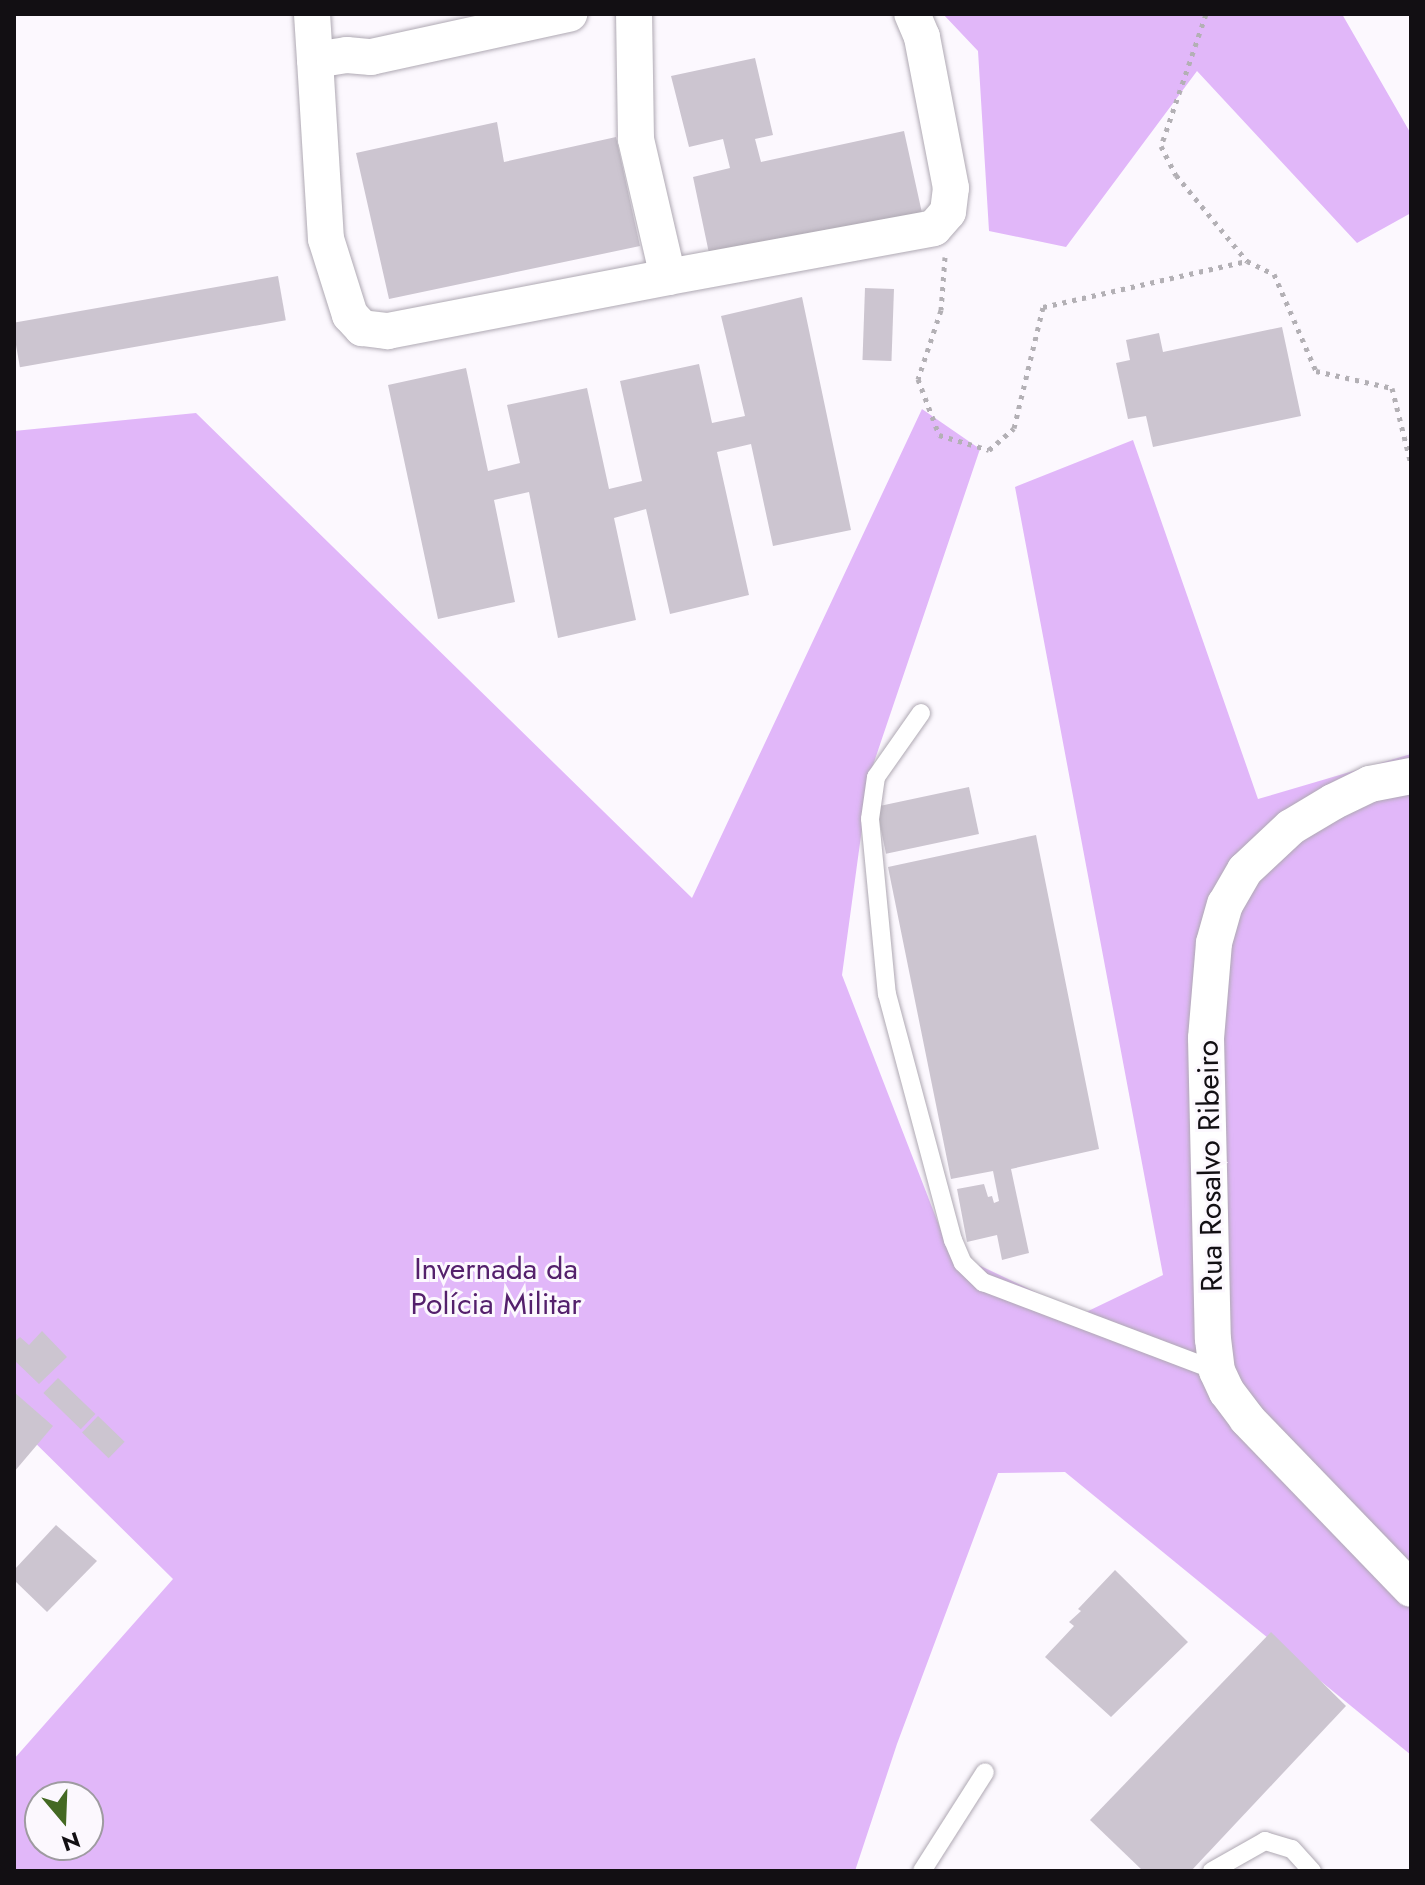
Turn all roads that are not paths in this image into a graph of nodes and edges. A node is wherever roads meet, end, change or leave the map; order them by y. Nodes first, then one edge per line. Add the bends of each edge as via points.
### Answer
1 (312, 14) edge
2 (569, 14) edge
3 (634, 14) edge
4 (912, 14) edge
5 (315, 60) junction
6 (668, 277) junction
7 (921, 713) dead end
8 (1411, 776) edge
9 (1217, 1371) junction
10 (1411, 1589) edge
11 (985, 1772) dead end
12 (922, 1871) edge
13 (1212, 1871) edge
14 (1312, 1871) edge

1 - 5 street
2 - 5 street via 371,57
3 - 6 street via 636,139
4 - 6 street via 922,37 951,188 948,212 934,228
5 - 6 street via 326,239 350,315 362,328 388,331
7 - 9 lane via 876,777 870,819 887,994 963,1263 983,1282
8 - 9 street, Rua Rosalvo Ribeiro via 1370,784 1291,827 1245,870 1225,904 1214,943 1206,1038
9 - 10 street, Rua Rosalvo Ribeiro via 1247,1419
11 - 12 lane
13 - 14 lane via 1265,1841 1292,1849

